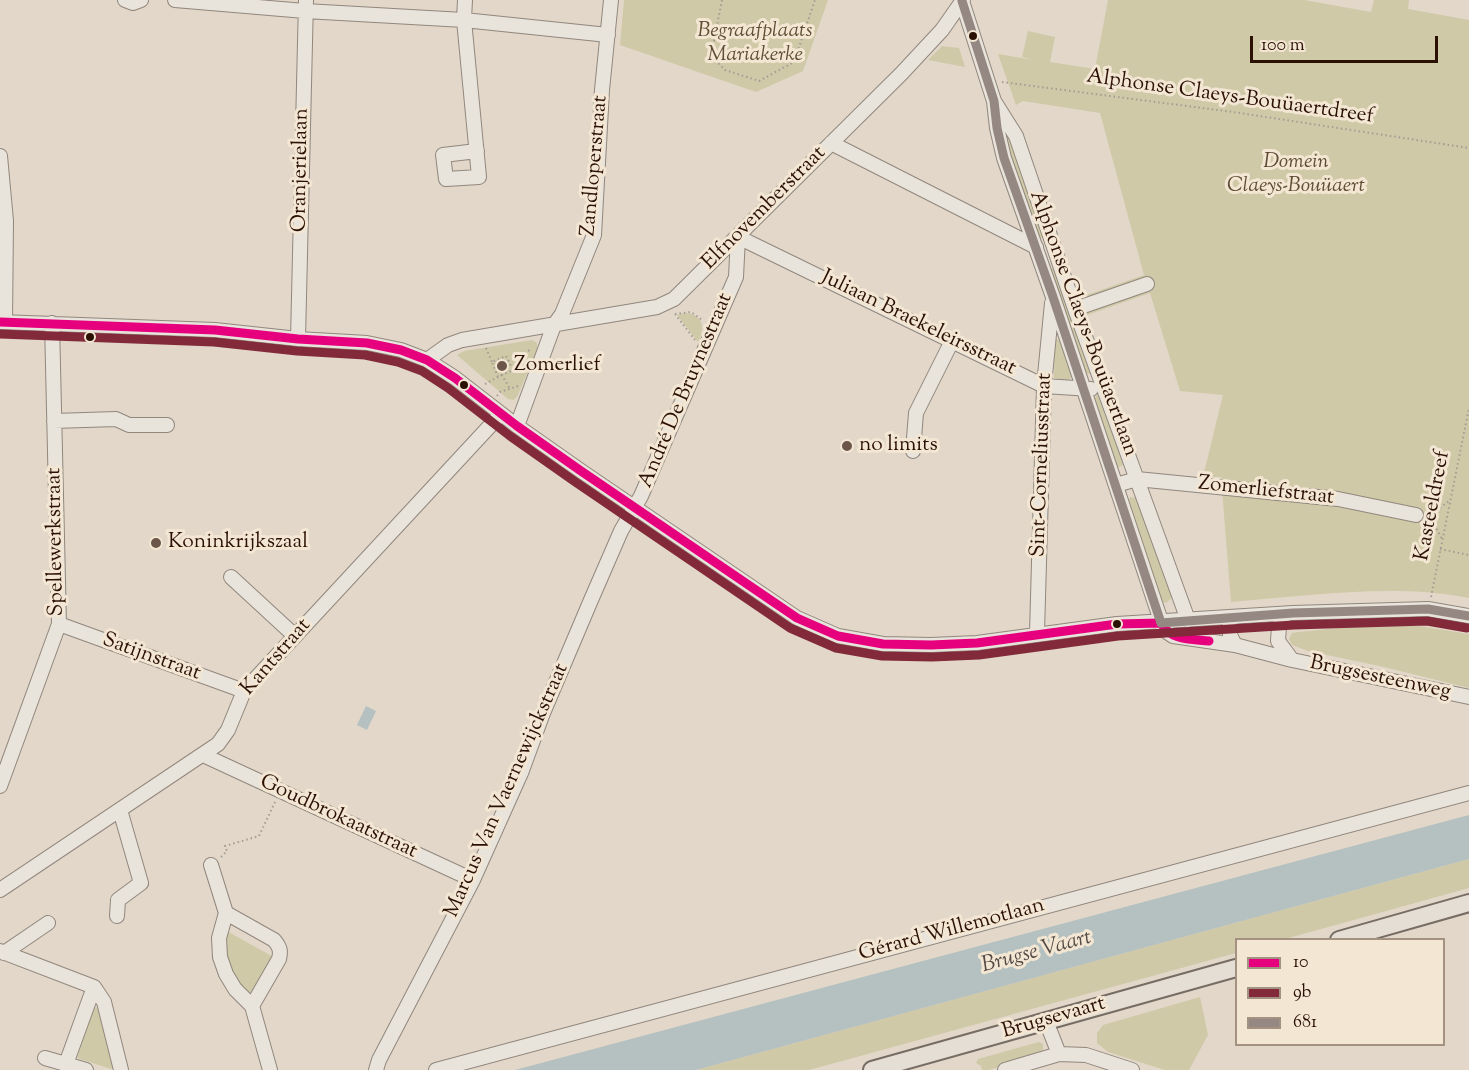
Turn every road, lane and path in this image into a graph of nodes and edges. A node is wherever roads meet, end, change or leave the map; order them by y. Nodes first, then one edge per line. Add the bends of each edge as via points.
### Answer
1 (125, 0) edge
2 (141, 0) edge
3 (175, 0) edge
4 (465, 0) edge
5 (611, 0) edge
6 (722, 0) edge
7 (815, 0) edge
8 (963, 1) edge
9 (305, 6) edge
10 (464, 20) junction
11 (608, 35) junction
12 (987, 80) junction
13 (994, 100) junction
14 (831, 143) junction
15 (1469, 150) edge
16 (477, 151) dead end
17 (0, 156) edge
18 (738, 237) junction
19 (1034, 246) junction
20 (1057, 256) junction
21 (1147, 284) dead end
22 (1053, 297) junction
23 (671, 308) junction
24 (1075, 309) junction
25 (2, 322) edge
26 (52, 323) junction
27 (554, 325) junction
28 (704, 327) dead end
29 (298, 339) junction
30 (952, 341) junction
31 (704, 352) junction
32 (427, 360) junction
33 (502, 375) junction
34 (1044, 386) junction
35 (1103, 388) junction
36 (510, 389) junction
37 (532, 389) junction
38 (1084, 390) junction
39 (1469, 408) edge
40 (496, 409) junction
41 (54, 420) junction
42 (167, 425) dead end
43 (518, 426) junction
44 (913, 451) dead end
45 (1137, 478) junction
46 (1116, 485) junction
47 (1450, 500) junction
48 (634, 508) junction
49 (1416, 515) junction
50 (1442, 540) junction
51 (1440, 549) junction
52 (1469, 555) edge
53 (231, 577) dead end
54 (1428, 609) junction
55 (1284, 614) junction
56 (1469, 616) edge
57 (1230, 618) junction
58 (1188, 620) junction
59 (1161, 623) junction
60 (59, 624) junction
61 (1037, 633) junction
62 (295, 636) junction
63 (1235, 645) junction
64 (1292, 660) junction
65 (244, 691) junction
66 (1469, 697) edge
67 (203, 755) junction
68 (0, 786) edge
69 (280, 791) junction
70 (1469, 793) edge
71 (120, 810) junction
72 (212, 866) joint
73 (473, 880) junction
74 (0, 890) edge
75 (1469, 903) edge
76 (226, 913) junction
77 (117, 916) dead end
78 (48, 924) dead end
79 (1343, 938) edge
80 (2, 952) edge
81 (1235, 968) edge
82 (94, 987) junction
83 (252, 1006) junction
84 (1046, 1022) junction
85 (1059, 1054) junction
86 (45, 1058) dead end
87 (66, 1064) junction
88 (86, 1070) edge
89 (121, 1070) edge
90 (270, 1070) edge
91 (375, 1070) edge
92 (436, 1070) edge
93 (872, 1070) edge
94 (1005, 1070) edge
95 (1132, 1070) edge

1 - 2 street
3 - 9 street
4 - 10 street
5 - 11 street, Zandloperstraat
6 - 7 path via 711,56 725,70 759,81 794,62
8 - 12 street, Alphonse Claeys-Bouüaertlaan
8 - 14 street, Elfnovemberstraat via 942,30
9 - 10 street
9 - 29 street, Oranjerielaan
10 - 11 street
10 - 16 street
11 - 27 street, Zandloperstraat via 594,235
12 - 13 street, Alphonse Claeys-Bouüaertlaan
12 - 15 path, Alphonse Claeys-Bouüaertdreef via 1233,112
13 - 19 street, Alphonse Claeys-Bouüaertlaan via 1004,159
13 - 20 street, Alphonse Claeys-Bouüaertlaan via 1016,136
14 - 18 street, Elfnovemberstraat
14 - 19 street
17 - 25 street via 6,221
18 - 23 street, Elfnovemberstraat via 675,299
18 - 30 street, Juliaan Braekeleirsstraat
18 - 31 street, André De Bruynestraat via 736,277
19 - 20 street
19 - 22 street, Alphonse Claeys-Bouüaertlaan
20 - 24 street, Alphonse Claeys-Bouüaertlaan
21 - 24 street
22 - 34 street, Sint-Corneliusstraat
22 - 38 street, Alphonse Claeys-Bouüaertlaan
23 - 27 street, Elfnovemberstraat via 657,307
23 - 28 path via 700,317
23 - 31 path
24 - 35 street, Alphonse Claeys-Bouüaertlaan
25 - 26 street
26 - 29 street via 215,330
26 - 41 street, Spellewerkstraat
27 - 32 street, Elfnovemberstraat via 462,340
27 - 37 street, Zandloperstraat
29 - 32 street via 367,343
30 - 34 street, Juliaan Braekeleirsstraat
30 - 44 street via 916,413
31 - 48 street, André De Bruynestraat
32 - 40 street
33 - 33 path via 513,370 506,356 492,362 498,377
33 - 36 path
34 - 38 street, Juliaan Braekeleirsstraat
34 - 61 street, Sint-Corneliusstraat
35 - 38 street, Juliaan Braekeleirsstraat
35 - 45 street, Alphonse Claeys-Bouüaertlaan
36 - 37 path via 522,385
36 - 40 path via 500,392
37 - 43 street, Zandloperstraat
38 - 46 street, Alphonse Claeys-Bouüaertlaan
39 - 47 path, Kasteeldreef
40 - 43 street
40 - 62 street, Kantstraat
41 - 42 street via 117,419 129,424
41 - 60 street, Spellewerkstraat
43 - 48 street
45 - 46 street, Zomerliefstraat
45 - 49 street, Zomerliefstraat via 1338,499
45 - 58 street, Alphonse Claeys-Bouüaertlaan
46 - 59 street, Alphonse Claeys-Bouüaertlaan
47 - 49 path via 1435,512
47 - 50 path, Kasteeldreef
48 - 61 street via 798,619 838,636 883,644 931,645 978,643
48 - 73 street, Marcus Van Vaernewijckstraat
49 - 50 path via 1435,526
50 - 51 path, Kasteeldreef
51 - 52 path
51 - 54 path, Kasteeldreef
53 - 62 street
54 - 55 street
54 - 56 street
55 - 57 street
55 - 64 street, Brugsesteenweg via 1278,626 1278,641
57 - 58 street
57 - 63 street via 1230,635
58 - 59 street
59 - 61 street
59 - 63 street, Brugsesteenweg via 1173,636
60 - 65 street, Satijnstraat
60 - 68 street, Spellewerkstraat
62 - 65 street, Kantstraat
63 - 64 street, Brugsesteenweg
64 - 66 street, Brugsesteenweg
65 - 67 street, Kantstraat via 228,730
67 - 69 street, Goudbrokaatstraat
67 - 71 street, Kantstraat
69 - 72 path via 259,836 225,846 227,851
69 - 73 street, Goudbrokaatstraat
70 - 92 street, Gérard Willemotlaan
71 - 74 street, Kantstraat
71 - 77 street via 141,883 118,900
72 - 76 street
73 - 91 street, Marcus Van Vaernewijckstraat
75 - 79 main road
76 - 83 street via 219,938 220,957 235,989
76 - 83 street via 274,940 281,952
78 - 80 street
80 - 82 street
81 - 84 main road, Brugsevaart
82 - 87 street
82 - 89 street via 104,1002
83 - 90 street
84 - 85 street
84 - 93 main road, Brugsevaart
85 - 94 street
85 - 95 street via 1086,1055
86 - 87 street
87 - 88 street

